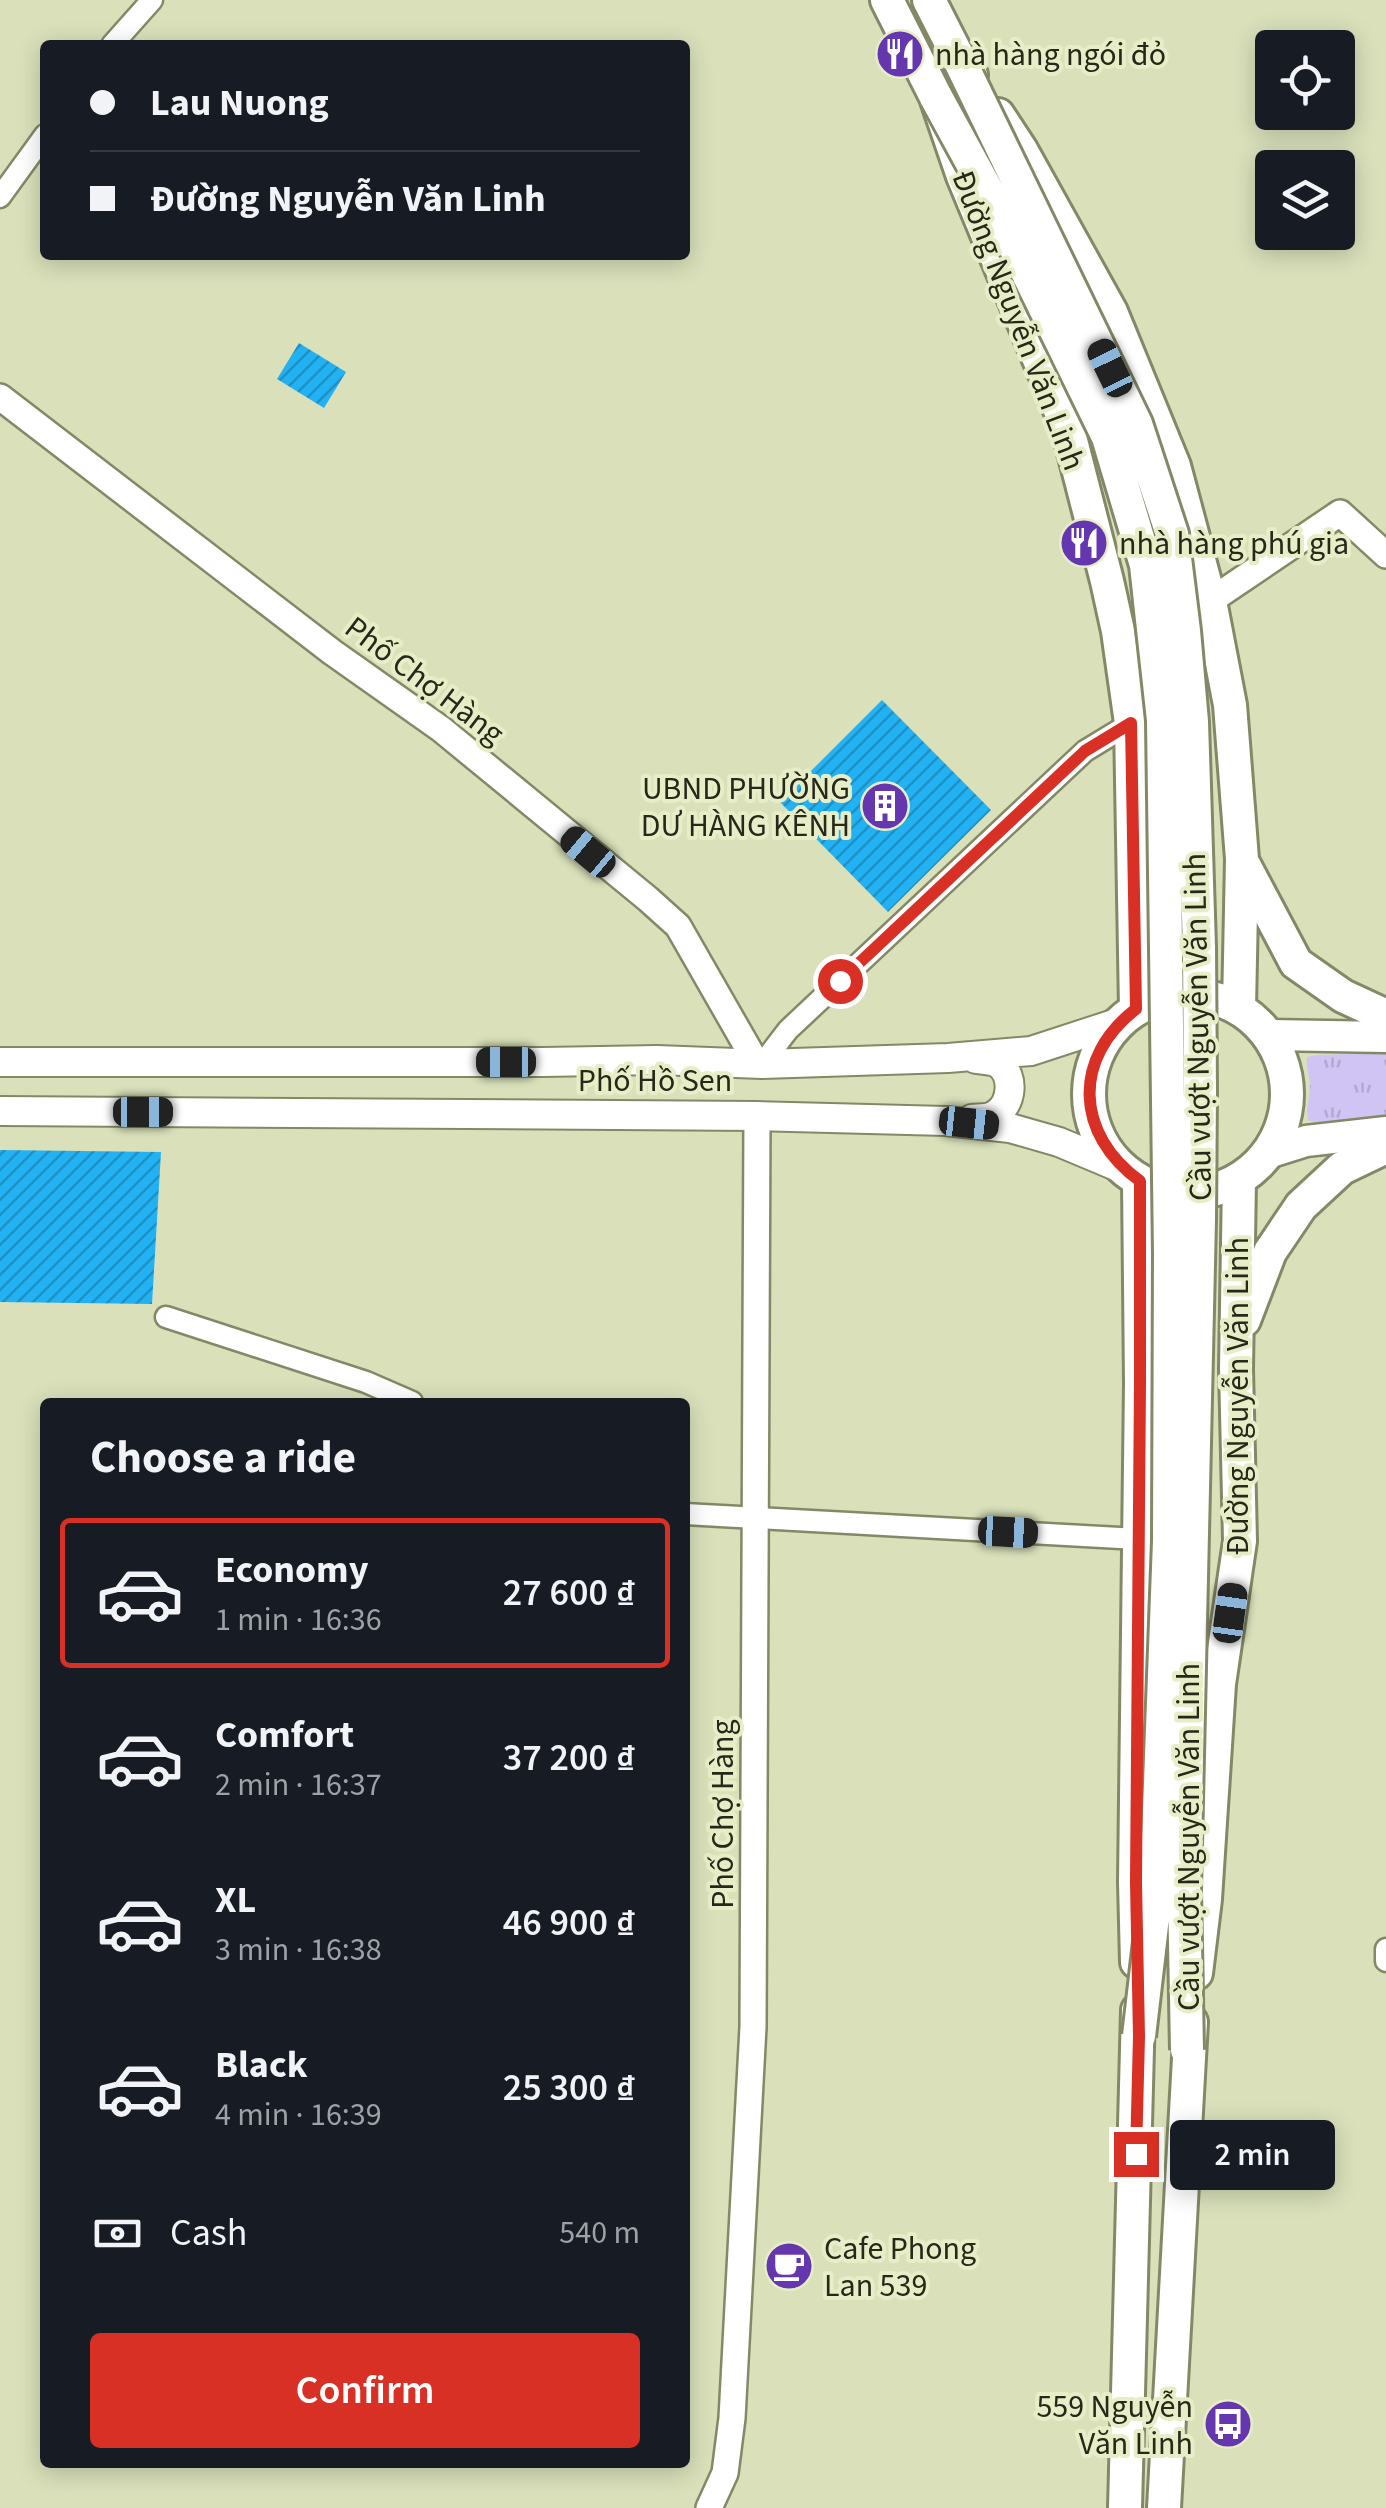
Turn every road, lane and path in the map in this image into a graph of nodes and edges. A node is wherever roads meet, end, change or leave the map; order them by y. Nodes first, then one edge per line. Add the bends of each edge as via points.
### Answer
1 (152, 0) edge
2 (887, 0) edge
3 (930, 0) edge
4 (116, 40) edge
5 (956, 53) junction
6 (936, 97) junction
7 (40, 142) edge
8 (0, 197) edge
9 (0, 396) edge
10 (1386, 555) edge
11 (1210, 601) junction
12 (1131, 723) junction
13 (1238, 817) junction
14 (1133, 826) junction
15 (1242, 859) junction
16 (1239, 1008) junction
17 (1128, 1015) junction
18 (1386, 1016) edge
19 (1268, 1035) junction
20 (1386, 1037) edge
21 (948, 1058) junction
22 (0, 1062) edge
23 (760, 1064) junction
24 (0, 1111) edge
25 (757, 1116) junction
26 (946, 1121) junction
27 (1386, 1132) edge
28 (1386, 1147) edge
29 (1268, 1153) junction
30 (1130, 1174) junction
31 (1239, 1180) junction
32 (166, 1317) dead end
33 (1237, 1353) junction
34 (1140, 1382) junction
35 (403, 1398) edge
36 (690, 1515) edge
37 (754, 1518) junction
38 (1138, 1539) junction
39 (1386, 1948) edge
40 (1386, 1961) edge
41 (1139, 2036) junction
42 (1187, 2050) junction
43 (709, 2508) edge
44 (1125, 2508) edge
45 (1164, 2508) edge

1 - 4 street
2 - 6 highway, Đường Nguyễn Văn Linh
3 - 5 highway, Đường Nguyễn Văn Linh
5 - 11 highway, Đường Nguyễn Văn Linh via 1021,150 1110,312 1174,466
5 - 42 highway, Cầu vượt Nguyễn Văn Linh, bridge via 1136,424 1172,534 1184,631 1200,1073 1184,1870
6 - 12 highway, Đường Nguyễn Văn Linh via 962,176 1068,429 1118,631
6 - 41 highway, Cầu vượt Nguyễn Văn Linh, bridge via 1108,436 1146,565 1163,720 1168,1541 1156,1891
7 - 8 street
9 - 23 street, Phố Chợ Hàng via 440,729 648,899 678,926
10 - 11 street via 1340,512
11 - 13 highway, Đường Nguyễn Văn Linh via 1230,705
12 - 14 highway, Đường Nguyễn Văn Linh
12 - 23 street via 1085,751 788,1030
13 - 14 highway via 1227,849 1206,860 1156,858
13 - 15 highway, Đường Nguyễn Văn Linh
14 - 17 highway, Đường Nguyễn Văn Linh
15 - 16 highway, Đường Nguyễn Văn Linh
15 - 18 highway via 1296,963
16 - 17 highway via 1188,994 1161,998
16 - 19 highway
17 - 21 main road, Phố Hồ Sen via 1031,1051
17 - 30 highway via 1103,1044 1089,1098 1106,1150
19 - 20 main road
19 - 29 highway via 1287,1084 1286,1110
21 - 23 main road, Phố Hồ Sen
21 - 26 main road via 1001,1065 1010,1092 997,1114
22 - 23 main road, Phố Hồ Sen
24 - 25 main road, Phố Hồ Sen
25 - 26 main road, Phố Hồ Sen
25 - 37 street, Phố Chợ Hàng
26 - 30 main road, Phố Hồ Sen via 1059,1142
27 - 29 main road via 1306,1141
28 - 33 highway via 1342,1168 1301,1206 1270,1252
29 - 31 highway
30 - 31 highway via 1164,1191 1189,1194
30 - 34 highway
31 - 33 highway, Đường Nguyễn Văn Linh
32 - 35 street
33 - 34 highway via 1185,1340 1165,1347
33 - 42 highway, Đường Nguyễn Văn Linh via 1240,1542 1219,1684
34 - 38 highway
36 - 37 street
37 - 38 street
37 - 43 street, Phố Chợ Hàng via 753,2027 732,2418 724,2473
38 - 41 highway
39 - 40 street
41 - 44 highway
42 - 45 highway, Đường Nguyễn Văn Linh

